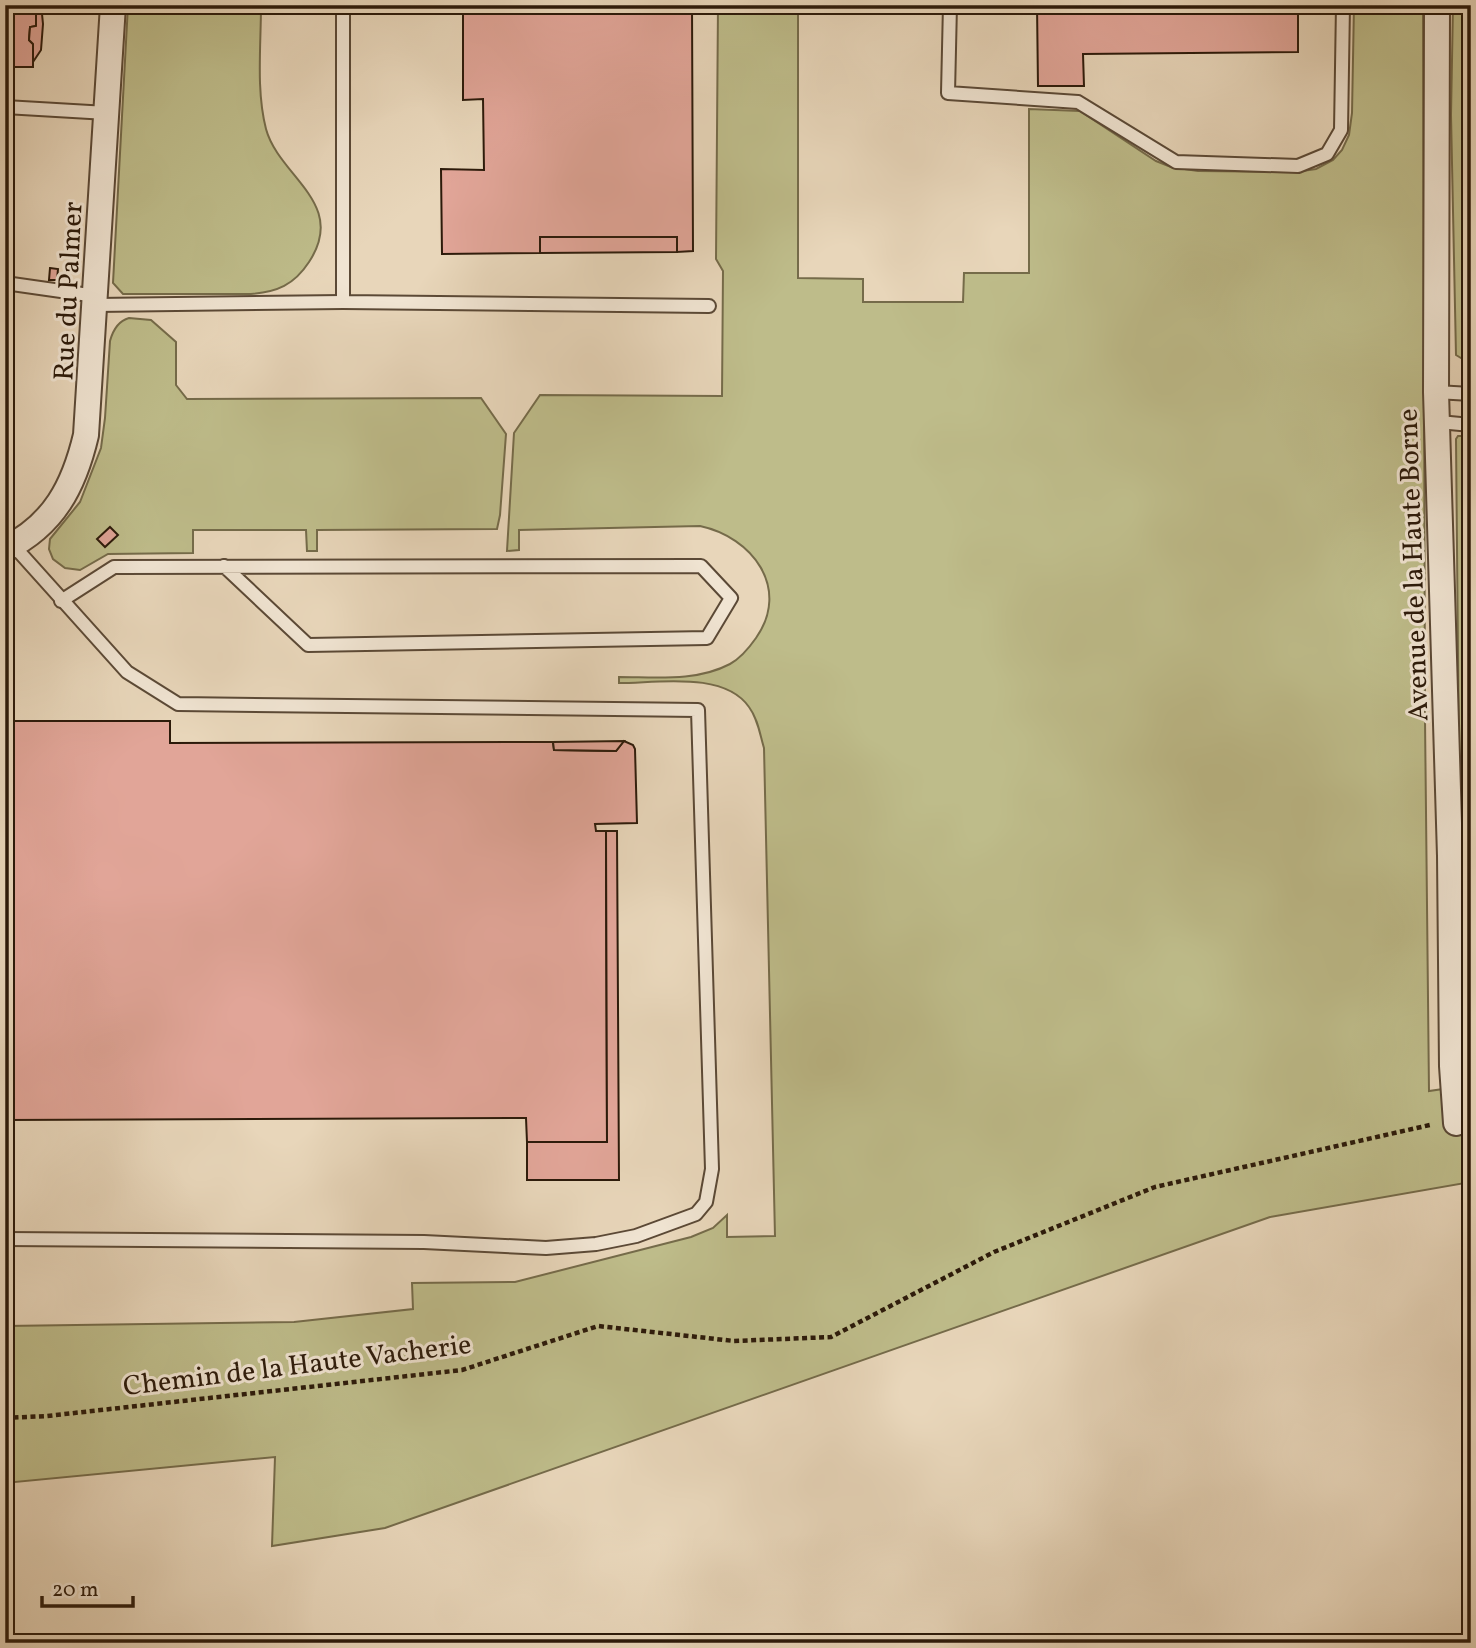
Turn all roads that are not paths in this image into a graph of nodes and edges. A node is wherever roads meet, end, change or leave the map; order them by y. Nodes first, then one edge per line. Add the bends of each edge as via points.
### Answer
1 (113, 5) edge
2 (343, 5) edge
3 (950, 5) edge
4 (1343, 5) edge
5 (1437, 5) edge
6 (5, 107) edge
7 (107, 113) junction
8 (5, 284) edge
9 (96, 300) junction
10 (343, 303) junction
11 (709, 306) dead end
12 (1436, 392) junction
13 (1471, 394) edge
14 (1439, 422) junction
15 (1471, 425) edge
16 (9, 547) edge
17 (224, 566) junction
18 (61, 601) junction
19 (1460, 856) edge
20 (1456, 1123) road end
21 (5, 1239) edge

1 - 7 street, Rue du Palmer
2 - 10 lane
3 - 4 lane via 947,93 1079,102 1176,162 1298,166 1327,154 1341,130
5 - 12 street, Avenue de la Haute Borne
6 - 7 lane
7 - 9 street, Rue du Palmer
8 - 9 lane
9 - 10 lane
9 - 16 street, Rue du Palmer via 89,417 77,471 46,519
10 - 11 lane
12 - 13 lane
12 - 14 street, Avenue de la Haute Borne
14 - 15 lane
14 - 19 street, Avenue de la Haute Borne
16 - 18 lane
17 - 17 lane via 701,566 731,598 707,638 308,645
17 - 18 lane via 114,567
18 - 21 lane via 127,672 178,704 698,710 712,1169 706,1202 696,1214 636,1236 583,1245
19 - 20 street, Avenue de la Haute Borne via 1452,1066

